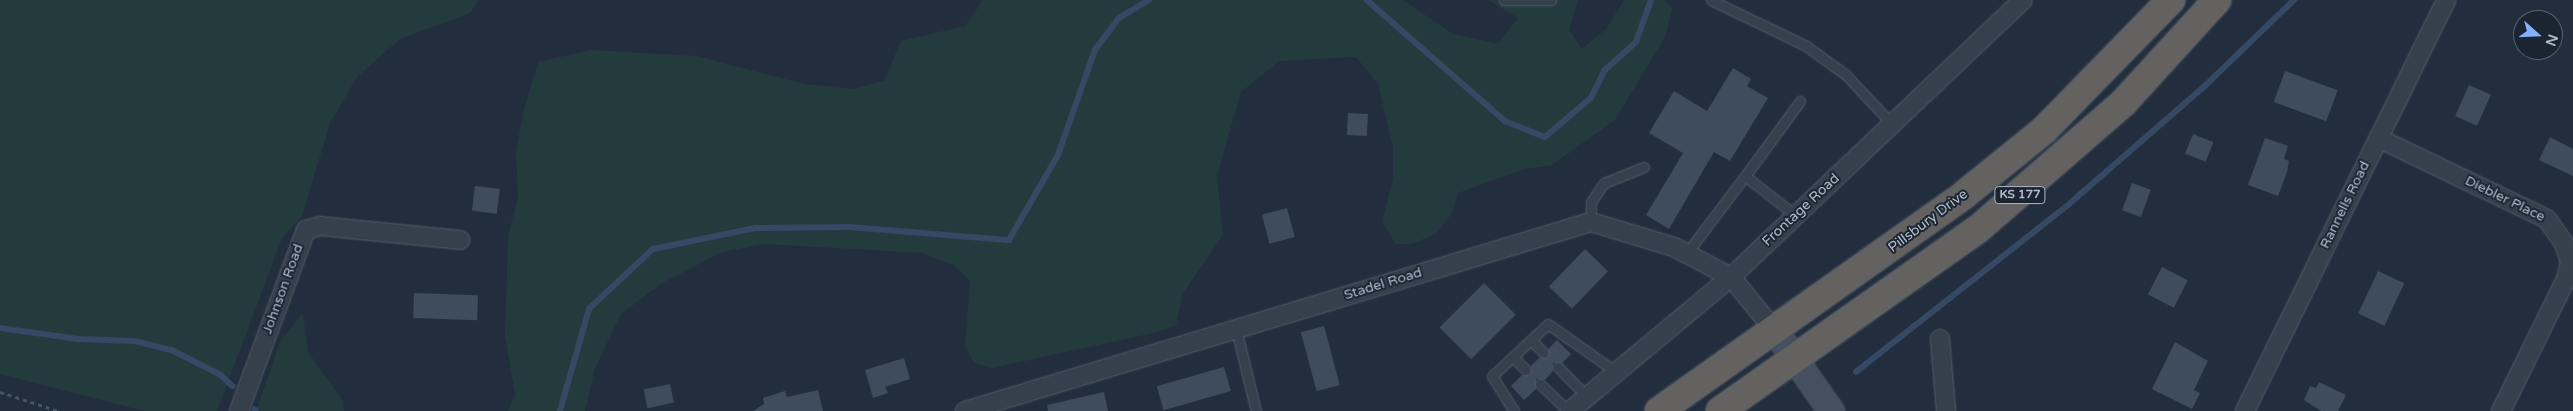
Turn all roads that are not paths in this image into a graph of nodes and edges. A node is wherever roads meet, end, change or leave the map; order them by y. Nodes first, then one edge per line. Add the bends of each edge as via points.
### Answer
1 (1504, 0) edge
2 (1551, 0) edge
3 (1711, 0) edge
4 (2023, 0) edge
5 (2171, 0) edge
6 (2217, 0) edge
7 (2446, 0) edge
8 (1800, 101) dead end
9 (1892, 124) junction
10 (2378, 138) junction
11 (1644, 167) dead end
12 (1744, 176) junction
13 (1795, 216) junction
14 (1591, 222) junction
15 (460, 240) dead end
16 (1686, 254) junction
17 (1731, 276) junction
18 (1236, 329) junction
19 (1775, 331) junction
20 (1940, 339) dead end
21 (1531, 340) junction
22 (1544, 353) dead end
23 (1512, 357) junction
24 (1796, 359) junction
25 (1558, 367) dead end
26 (1526, 370) dead end
27 (1616, 372) junction
28 (1540, 384) dead end
29 (1587, 397) junction
30 (239, 411) edge
31 (965, 411) edge
32 (1256, 411) edge
33 (1514, 411) edge
34 (1569, 411) edge
35 (1659, 411) edge
36 (1720, 411) edge
37 (1830, 411) edge
38 (1946, 411) edge
39 (2245, 411) edge
40 (2501, 411) edge

1 - 2 lane
3 - 9 lane via 1806,46 1846,75
4 - 9 street, Frontage Road
5 - 19 highway, Pillsbury Drive / KS 177 via 2044,130 1965,194
6 - 24 highway, KS 177 via 2124,102 2050,169 1977,230
7 - 10 street, Rannells Road
8 - 12 lane
9 - 13 street, Frontage Road
10 - 39 street, Rannells Road
10 - 40 street, Diebler Place via 2548,219 2564,242 2570,262 2566,279
11 - 14 lane via 1604,183 1591,202
12 - 13 lane
12 - 16 lane
13 - 17 street, Frontage Road
14 - 16 street
14 - 18 street, Stadel Road
15 - 30 street, Johnson Road via 320,226 306,230
16 - 17 street
17 - 19 street
17 - 27 street, Frontage Road
18 - 31 street, Stadel Road
18 - 32 lane
19 - 24 main road
19 - 35 highway, Pillsbury Drive / KS 177
20 - 38 street
21 - 22 lane
21 - 23 lane
21 - 27 lane via 1548,324
23 - 26 lane
23 - 33 lane via 1492,376
24 - 36 highway, KS 177
24 - 37 main road
25 - 29 lane
27 - 29 street, Frontage Road
28 - 34 lane
29 - 34 street, Frontage Road

